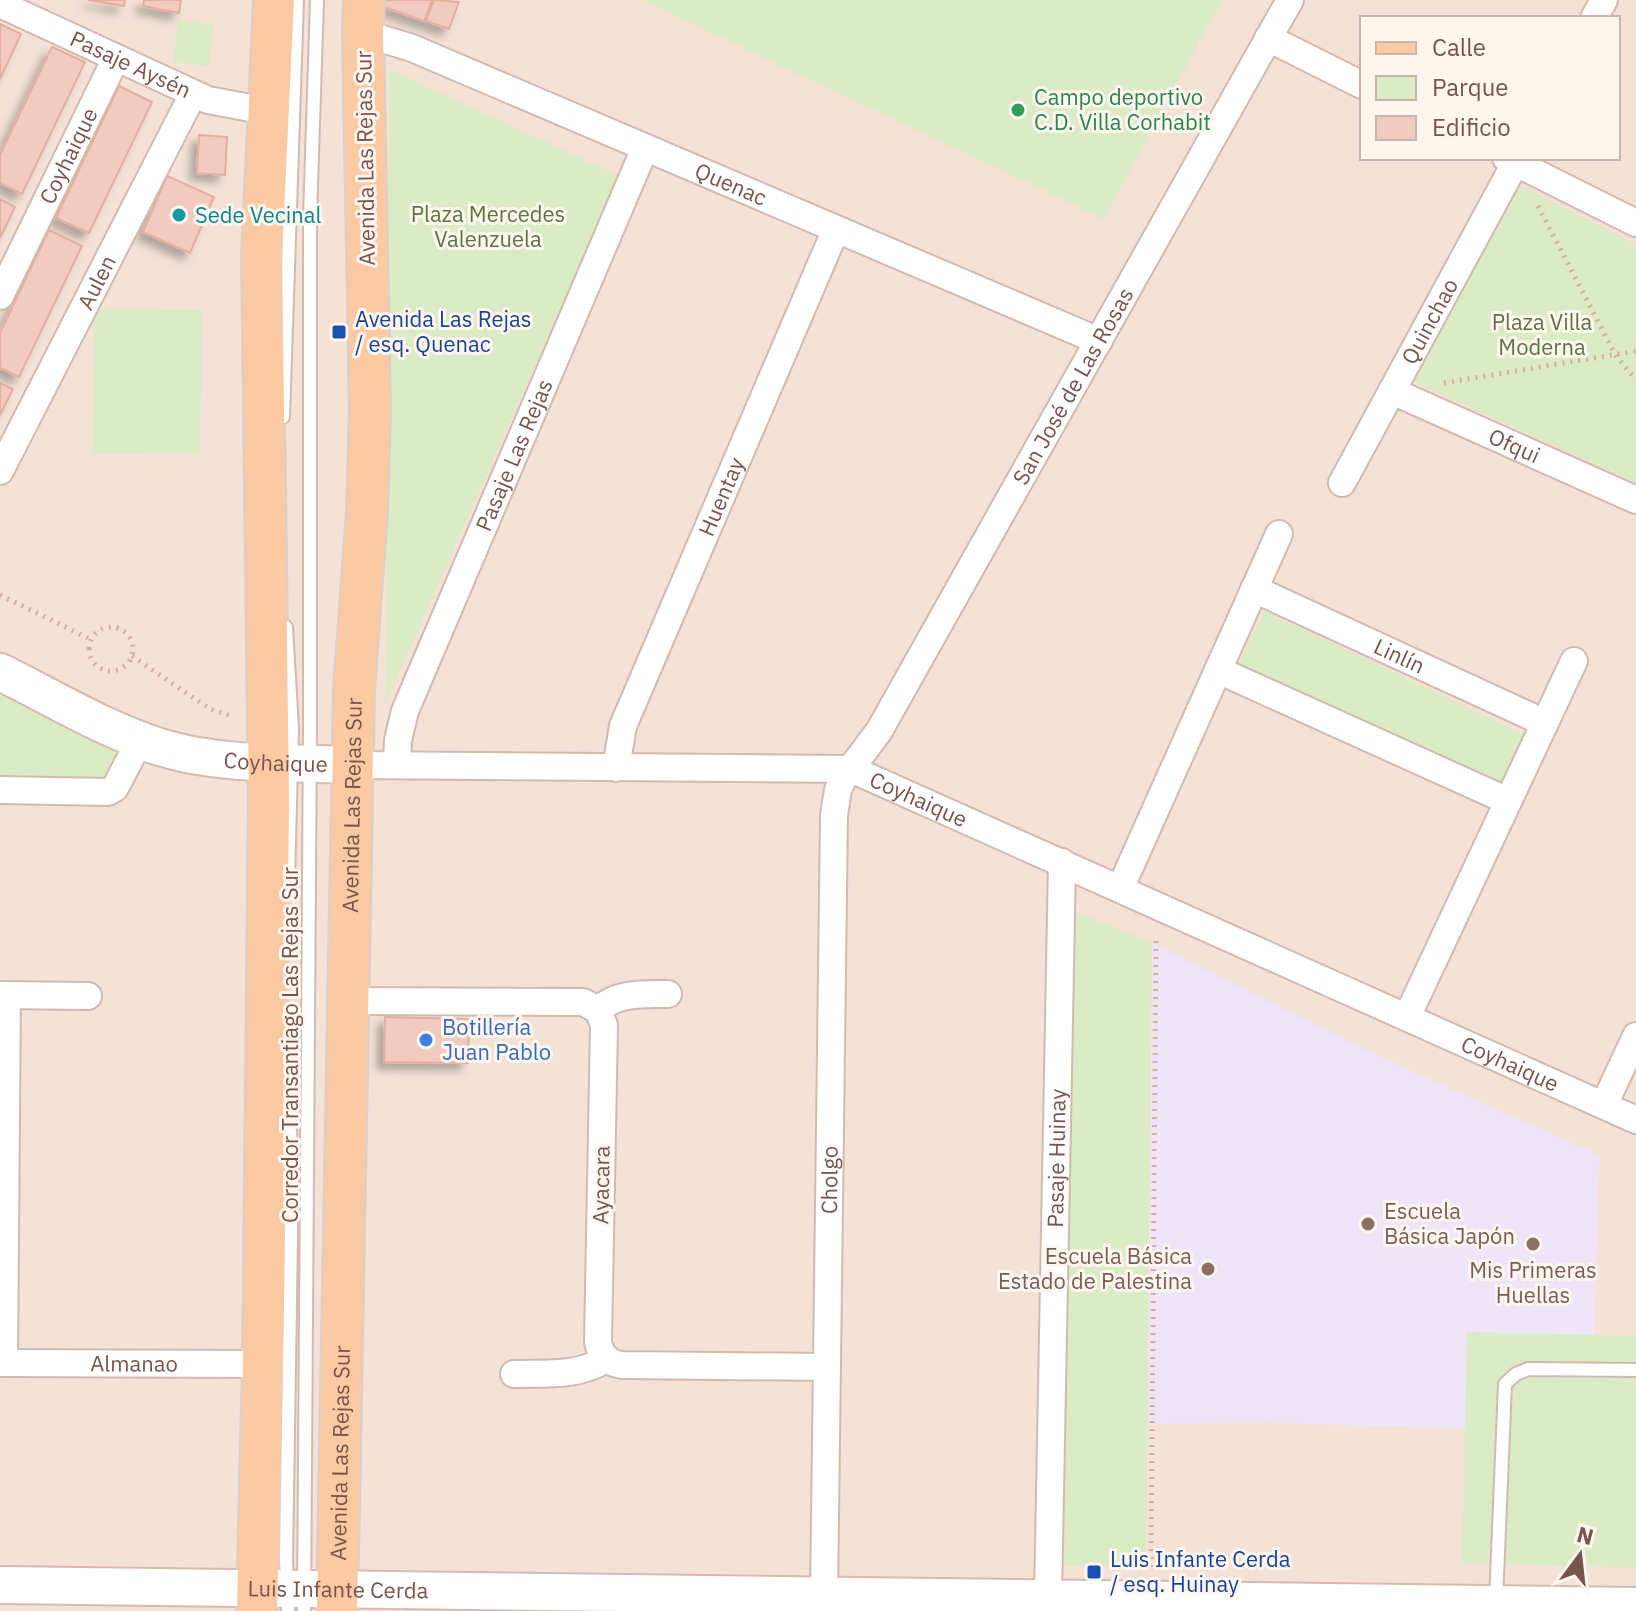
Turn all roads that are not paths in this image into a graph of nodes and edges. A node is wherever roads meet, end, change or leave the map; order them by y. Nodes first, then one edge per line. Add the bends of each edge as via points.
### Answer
1 (274, 0) edge
2 (297, 0) edge
3 (317, 0) edge
4 (1290, 0) edge
5 (0, 4) edge
6 (364, 16) edge
7 (1268, 38) junction
8 (116, 58) junction
9 (1360, 84) edge
10 (193, 94) junction
11 (267, 111) junction
12 (645, 148) junction
13 (1513, 160) edge
14 (1636, 223) edge
15 (836, 229) junction
16 (0, 296) edge
17 (1099, 341) junction
18 (1392, 391) junction
19 (283, 434) dead end
20 (0, 471) edge
21 (1342, 483) dead end
22 (1636, 500) edge
23 (1279, 534) dead end
24 (1254, 589) junction
25 (286, 617) dead end
26 (1574, 661) dead end
27 (1218, 670) junction
28 (0, 672) edge
29 (1545, 723) junction
30 (140, 740) junction
31 (284, 754) junction
32 (397, 764) junction
33 (353, 765) junction
34 (616, 768) junction
35 (851, 769) junction
36 (0, 790) edge
37 (1508, 801) junction
38 (1062, 862) junction
39 (1120, 889) junction
40 (287, 899) dead end
41 (668, 994) dead end
42 (4, 995) edge
43 (88, 996) dead end
44 (348, 1001) junction
45 (598, 1010) junction
46 (1407, 1017) junction
47 (286, 1034) dead end
48 (1636, 1036) edge
49 (1604, 1105) junction
50 (1636, 1120) edge
51 (606, 1359) junction
52 (2, 1363) edge
53 (263, 1364) junction
54 (827, 1367) junction
55 (1636, 1370) edge
56 (514, 1374) dead end
57 (5, 1594) edge
58 (824, 1596) junction
59 (1048, 1598) junction
60 (296, 1600) edge
61 (566, 1602) edge
62 (771, 1603) edge
63 (978, 1604) edge
64 (1495, 1604) junction
65 (1189, 1606) edge
66 (1397, 1607) edge
67 (1614, 1607) edge

1 - 11 main road
2 - 19 lane
3 - 31 lane, Corredor Transantiago Las Rejas Sur
4 - 7 street, San José de Las Rosas
5 - 8 street, Pasaje Aysén
6 - 12 street, Quenac via 412,48
6 - 33 main road, Avenida Las Rejas Sur via 370,411
7 - 9 street
7 - 17 street, San José de Las Rosas
8 - 10 street, Pasaje Aysén
8 - 16 street, Coyhaique
10 - 11 street, Pasaje Aysén
10 - 20 street, Aulen
11 - 31 main road via 262,388
12 - 15 street, Quenac
12 - 32 street, Pasaje Las Rejas via 405,711
13 - 14 street
13 - 18 street, Quinchao
15 - 17 street, Quenac
15 - 34 street, Huentay via 623,726
17 - 35 street, San José de Las Rosas via 879,731
18 - 21 street, Quinchao
18 - 22 street, Ofqui
23 - 24 street
24 - 27 street
24 - 29 street, Linlín
25 - 31 lane, Corredor Transantiago Las Rejas Sur
26 - 29 street
27 - 37 street
27 - 39 street
28 - 30 street, Coyhaique
29 - 37 street
30 - 31 street, Coyhaique via 189,753
30 - 36 street via 108,792
31 - 33 street, Coyhaique
31 - 40 lane, Corredor Transantiago Las Rejas Sur
31 - 53 main road
31 - 60 lane, Corredor Transantiago Las Rejas Sur
32 - 33 street, Coyhaique
32 - 34 street, Coyhaique
33 - 44 main road, Avenida Las Rejas Sur
34 - 35 street, Coyhaique
35 - 38 street, Coyhaique
35 - 54 street, Cholgo via 838,790 834,815
37 - 46 street
38 - 39 street, Coyhaique
38 - 59 street, Pasaje Huinay
39 - 46 street, Coyhaique
41 - 45 street via 623,996
42 - 43 street, Almanao
42 - 52 street, Almanao
44 - 45 street via 583,1002
44 - 60 main road, Avenida Las Rejas Sur
45 - 51 street, Ayacara via 604,1025 598,1342
46 - 49 street, Coyhaique
47 - 60 lane, Corredor Transantiago Las Rejas Sur
48 - 49 street
49 - 50 street, Coyhaique
51 - 54 street via 622,1365
51 - 56 street via 572,1372
52 - 53 street, Almanao
53 - 60 main road
54 - 58 street, Cholgo
55 - 64 lane via 1528,1369 1505,1384
57 - 60 street, Luis Infante Cerda
58 - 62 street, Luis Infante Cerda
58 - 63 street, Luis Infante Cerda
59 - 63 street, Luis Infante Cerda
59 - 65 street, Luis Infante Cerda
60 - 61 street, Luis Infante Cerda
61 - 62 street, Luis Infante Cerda
64 - 66 street, Luis Infante Cerda
64 - 67 street, Luis Infante Cerda
65 - 66 street, Luis Infante Cerda

